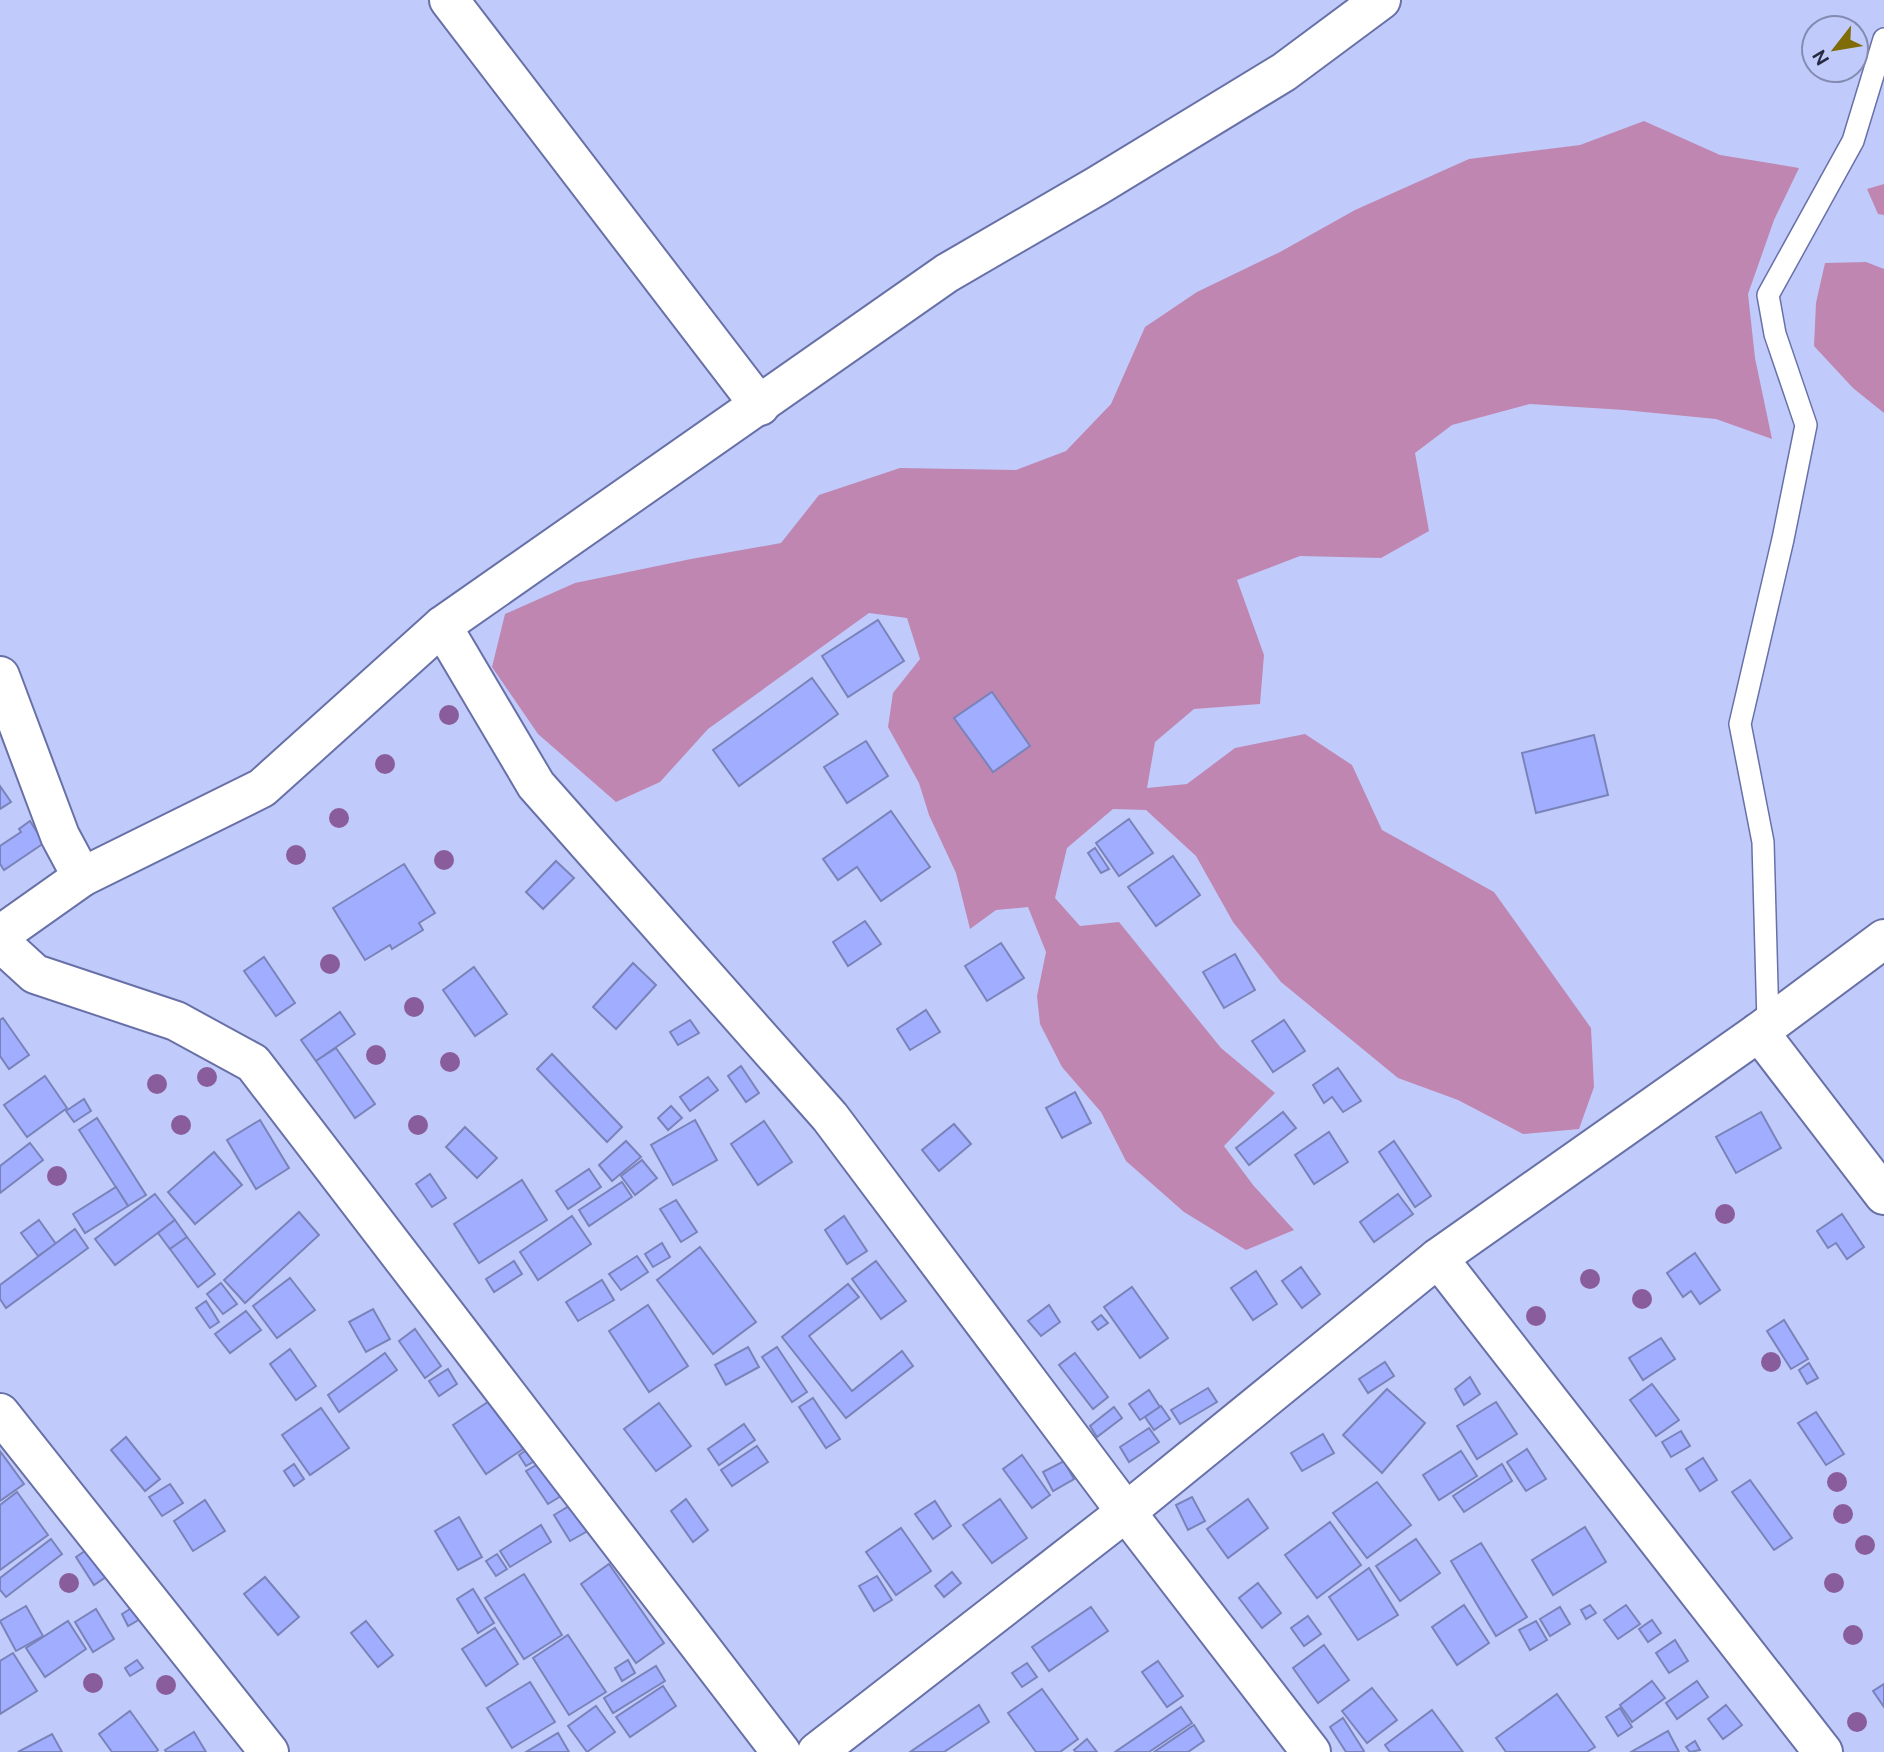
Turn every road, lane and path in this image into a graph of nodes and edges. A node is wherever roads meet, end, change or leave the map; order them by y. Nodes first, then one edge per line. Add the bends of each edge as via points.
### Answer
1 (449, 0) edge
2 (1381, 0) edge
3 (1884, 39) edge
4 (760, 405) junction
5 (442, 626) junction
6 (0, 676) edge
7 (82, 877) junction
8 (0, 935) edge
9 (1884, 939) edge
10 (0, 942) edge
11 (1763, 1027) junction
12 (1884, 1195) edge
13 (1438, 1258) junction
14 (0, 1413) edge
15 (1126, 1512) junction
16 (269, 1752) edge
17 (781, 1752) edge
18 (817, 1752) edge
19 (1311, 1752) edge
20 (1823, 1752) edge

1 - 4 street
2 - 4 street via 1284,72 947,273
3 - 11 lane via 1853,141 1768,295 1775,334 1806,425 1740,724 1763,842
4 - 5 street
5 - 7 street via 262,788
5 - 15 street via 536,785 830,1117
6 - 7 street via 60,836
7 - 8 street
9 - 11 street
10 - 17 street via 35,974 176,1021 253,1063
11 - 12 street
11 - 13 street
13 - 15 street
13 - 20 street
14 - 16 street
15 - 18 street
15 - 19 street

